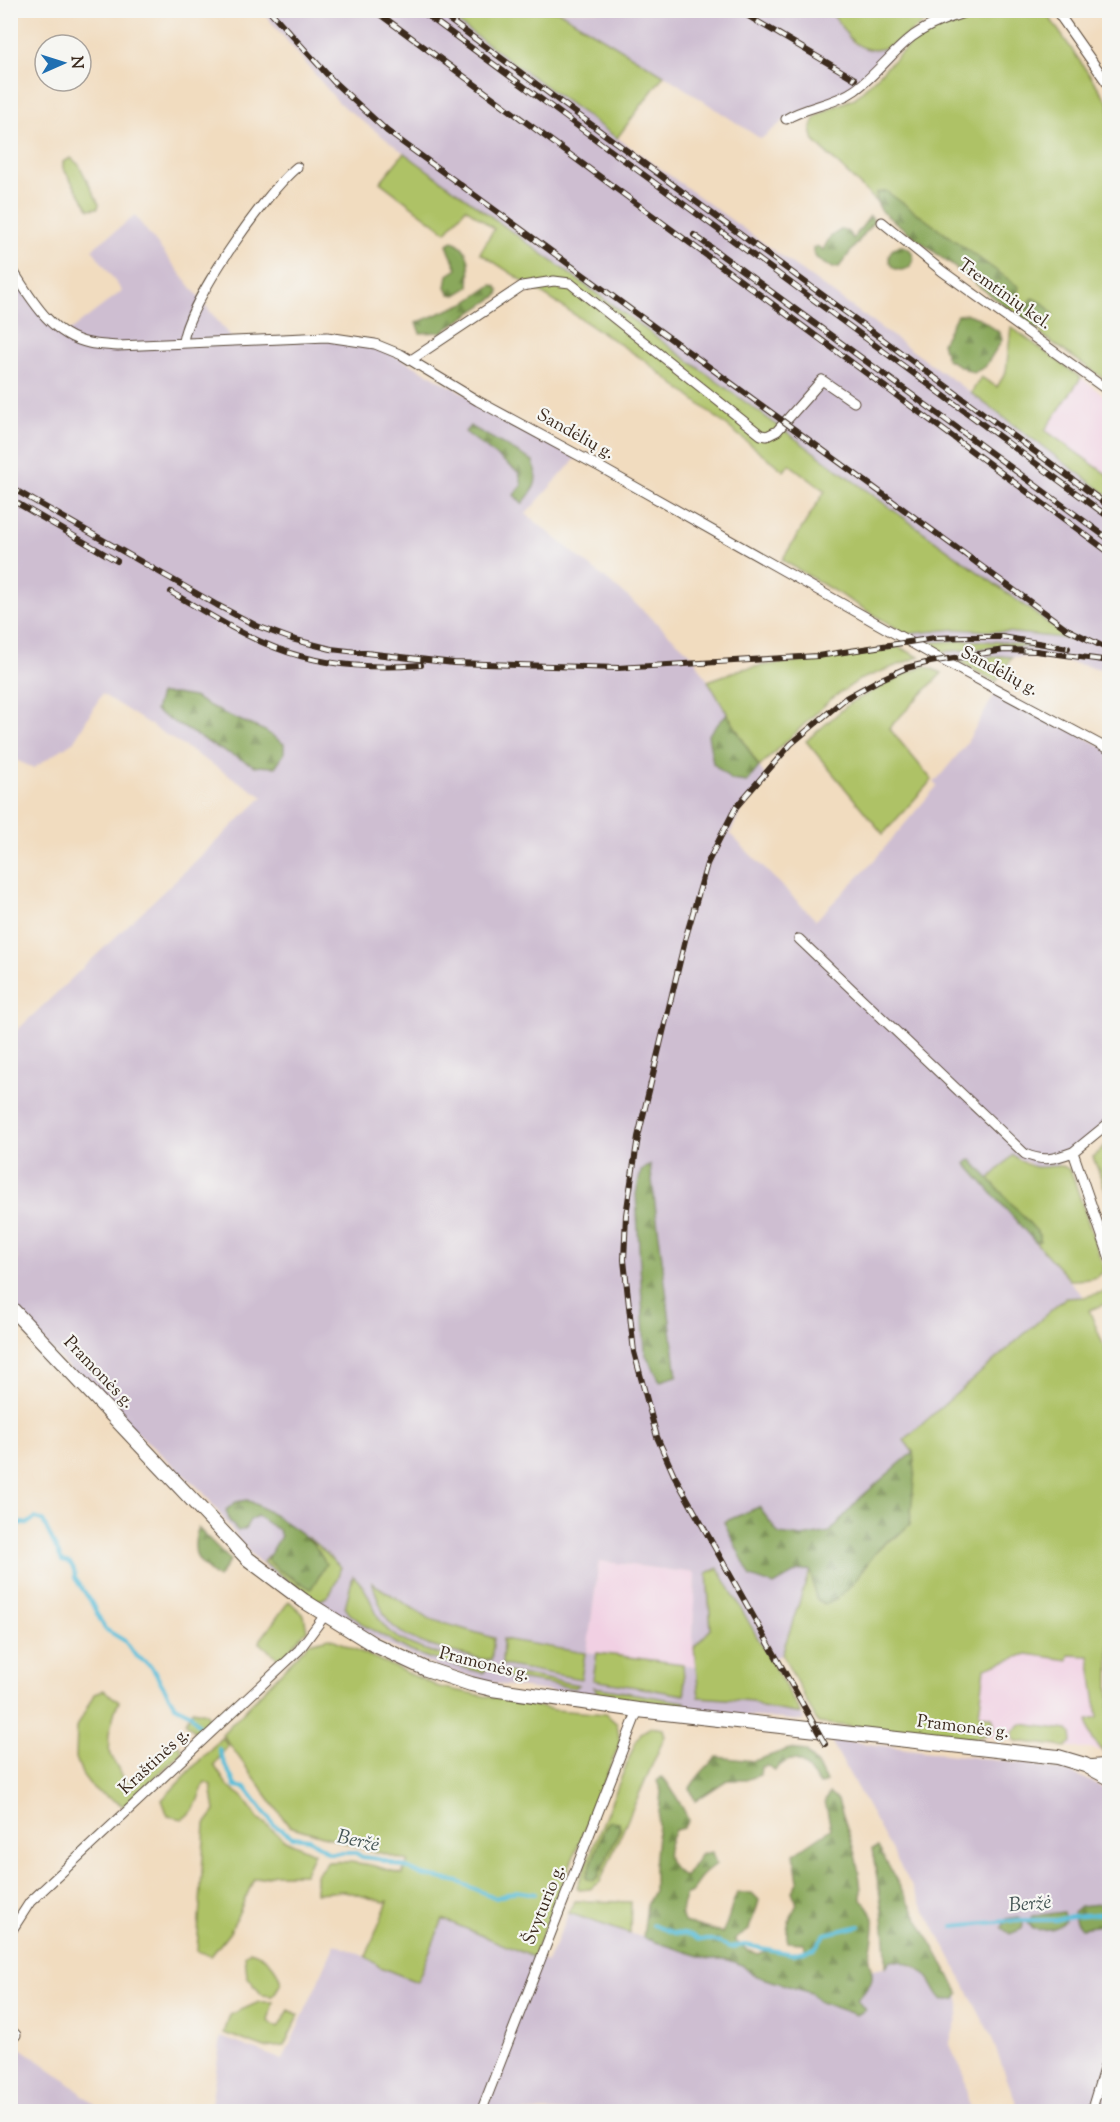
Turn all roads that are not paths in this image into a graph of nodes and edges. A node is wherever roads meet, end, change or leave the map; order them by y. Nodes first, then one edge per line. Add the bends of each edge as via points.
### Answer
1 (973, 10) edge
2 (1056, 10) edge
3 (1110, 87) edge
4 (786, 119) dead end
5 (297, 168) dead end
6 (882, 222) dead end
7 (10, 266) edge
8 (183, 342) junction
9 (411, 360) junction
10 (1110, 392) edge
11 (854, 402) dead end
12 (1110, 750) edge
13 (799, 939) dead end
14 (1110, 1122) edge
15 (1073, 1152) junction
16 (1110, 1259) edge
17 (10, 1307) edge
18 (325, 1616) junction
19 (638, 1710) junction
20 (1110, 1763) edge
21 (1085, 1765) junction
22 (1110, 1778) edge
23 (10, 1934) edge
24 (10, 2029) edge
25 (10, 2041) edge
26 (1110, 2049) edge
27 (481, 2112) edge
28 (1091, 2112) edge

1 - 4 street via 945,19 912,37 855,90
2 - 3 street
5 - 8 street via 268,197 234,243 188,321
6 - 10 street, Tremtinių kel. via 942,271
7 - 8 street, Sandėlių g. via 49,321 88,343 118,346
8 - 9 street, Sandėlių g. via 327,337 375,344
9 - 11 street via 522,286 554,281 570,283 761,435 777,431 822,380
9 - 12 street, Sandėlių g. via 924,651
13 - 15 street via 1024,1154 1054,1159
14 - 15 street
15 - 16 street
17 - 18 main road, Pramonės g. via 248,1559
18 - 19 main road, Pramonės g. via 373,1644 450,1678 492,1689
18 - 23 street, Kraštinės g. via 299,1650 30,1902
19 - 21 main road, Pramonės g. via 998,1750
19 - 27 street, Švyturio g.
20 - 21 street, Pramonės g.
21 - 22 main road, Pramonės g.
24 - 25 street via 16,2035
26 - 28 street

